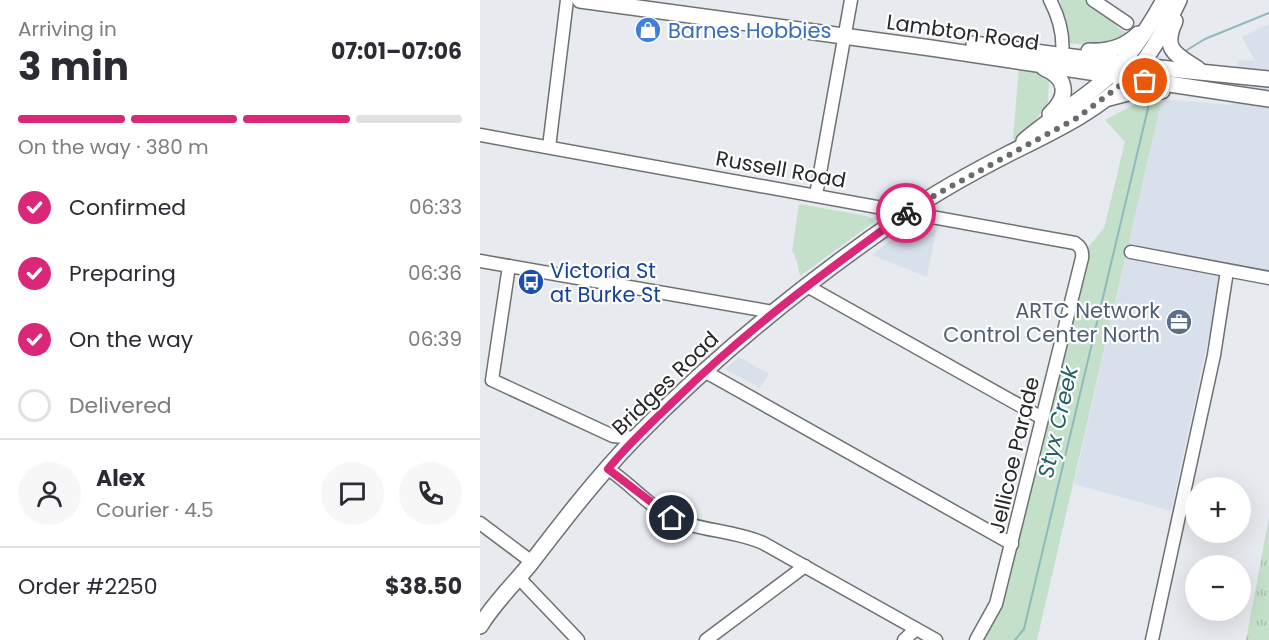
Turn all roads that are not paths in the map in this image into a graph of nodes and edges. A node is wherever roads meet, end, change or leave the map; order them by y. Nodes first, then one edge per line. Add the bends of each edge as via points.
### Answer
1 (567, 0) edge
2 (580, 0) edge
3 (653, 0) edge
4 (851, 0) edge
5 (1050, 0) edge
6 (1093, 0) edge
7 (1164, 0) edge
8 (1179, 0) edge
9 (1186, 0) edge
10 (1152, 22) junction
11 (1127, 23) dead end
12 (845, 31) junction
13 (1062, 55) junction
14 (1033, 63) junction
15 (1120, 63) junction
16 (1140, 65) junction
17 (1202, 72) junction
18 (1110, 75) junction
19 (1130, 78) junction
20 (1269, 79) edge
21 (1183, 87) junction
22 (1269, 99) edge
23 (1102, 101) junction
24 (1044, 124) junction
25 (480, 135) edge
26 (549, 147) junction
27 (1009, 154) junction
28 (816, 195) junction
29 (908, 212) junction
30 (1075, 243) joint
31 (1131, 252) dead end
32 (480, 261) edge
33 (509, 266) junction
34 (1227, 271) junction
35 (1269, 278) edge
36 (807, 286) junction
37 (773, 312) junction
38 (704, 371) junction
39 (1042, 418) junction
40 (613, 436) junction
41 (635, 438) junction
42 (621, 453) junction
43 (608, 469) junction
44 (480, 523) edge
45 (1012, 544) junction
46 (532, 562) junction
47 (805, 566) junction
48 (519, 578) junction
49 (480, 626) edge
50 (916, 629) junction
51 (578, 640) edge
52 (706, 640) edge
53 (904, 640) edge
54 (936, 640) edge
55 (976, 640) edge
56 (1152, 640) edge

1 - 26 street
2 - 12 main road, Lambton Road
3 - 12 main road, Lambton Road
4 - 12 street
5 - 13 street via 1064,40
6 - 11 street
7 - 10 main road, Bridges Road
8 - 16 main road, Bridges Road
9 - 17 main road via 1171,29 1170,43 1179,58
10 - 13 main road via 1109,51
10 - 15 main road, Bridges Road
12 - 13 main road, Lambton Road
12 - 14 main road, Lambton Road
12 - 28 street
13 - 15 main road, Lambton Road
14 - 18 main road, Lambton Road
14 - 24 main road via 1053,71 1062,85 1060,105
15 - 16 main road, Lambton Road
15 - 18 main road, Bridges Road
16 - 17 main road, Lambton Road
16 - 19 main road, Bridges Road
17 - 20 main road, Lambton Road
18 - 19 main road, Lambton Road
18 - 24 main road, Bridges Road
19 - 21 main road, Lambton Road
19 - 23 main road, Bridges Road
21 - 22 main road, Lambton Road
21 - 23 main road via 1121,94
23 - 27 main road, Bridges Road
24 - 27 main road, Bridges Road
25 - 26 street, Russell Road
26 - 28 street, Russell Road
27 - 29 main road, Bridges Road
28 - 29 street, Russell Road
29 - 30 street, Russell Road
29 - 36 main road, Bridges Road
30 - 39 street, Jellicoe Parade via 1083,253
31 - 34 street
32 - 33 street
33 - 37 street
33 - 40 street via 492,380
34 - 35 street
34 - 56 street via 1214,355
36 - 37 main road, Bridges Road
36 - 39 street
37 - 38 main road, Bridges Road
38 - 41 main road, Bridges Road
38 - 45 street
39 - 45 street, Jellicoe Parade
40 - 41 street
40 - 42 street
41 - 42 main road, Bridges Road
42 - 43 main road, Bridges Road
43 - 46 main road, Bridges Road
43 - 47 street via 672,518 752,538
44 - 46 street
45 - 55 street, Jellicoe Parade via 996,604
46 - 48 main road, Bridges Road
47 - 50 street
47 - 52 street
48 - 49 main road, Bridges Road
48 - 51 street
50 - 53 street
50 - 54 street

